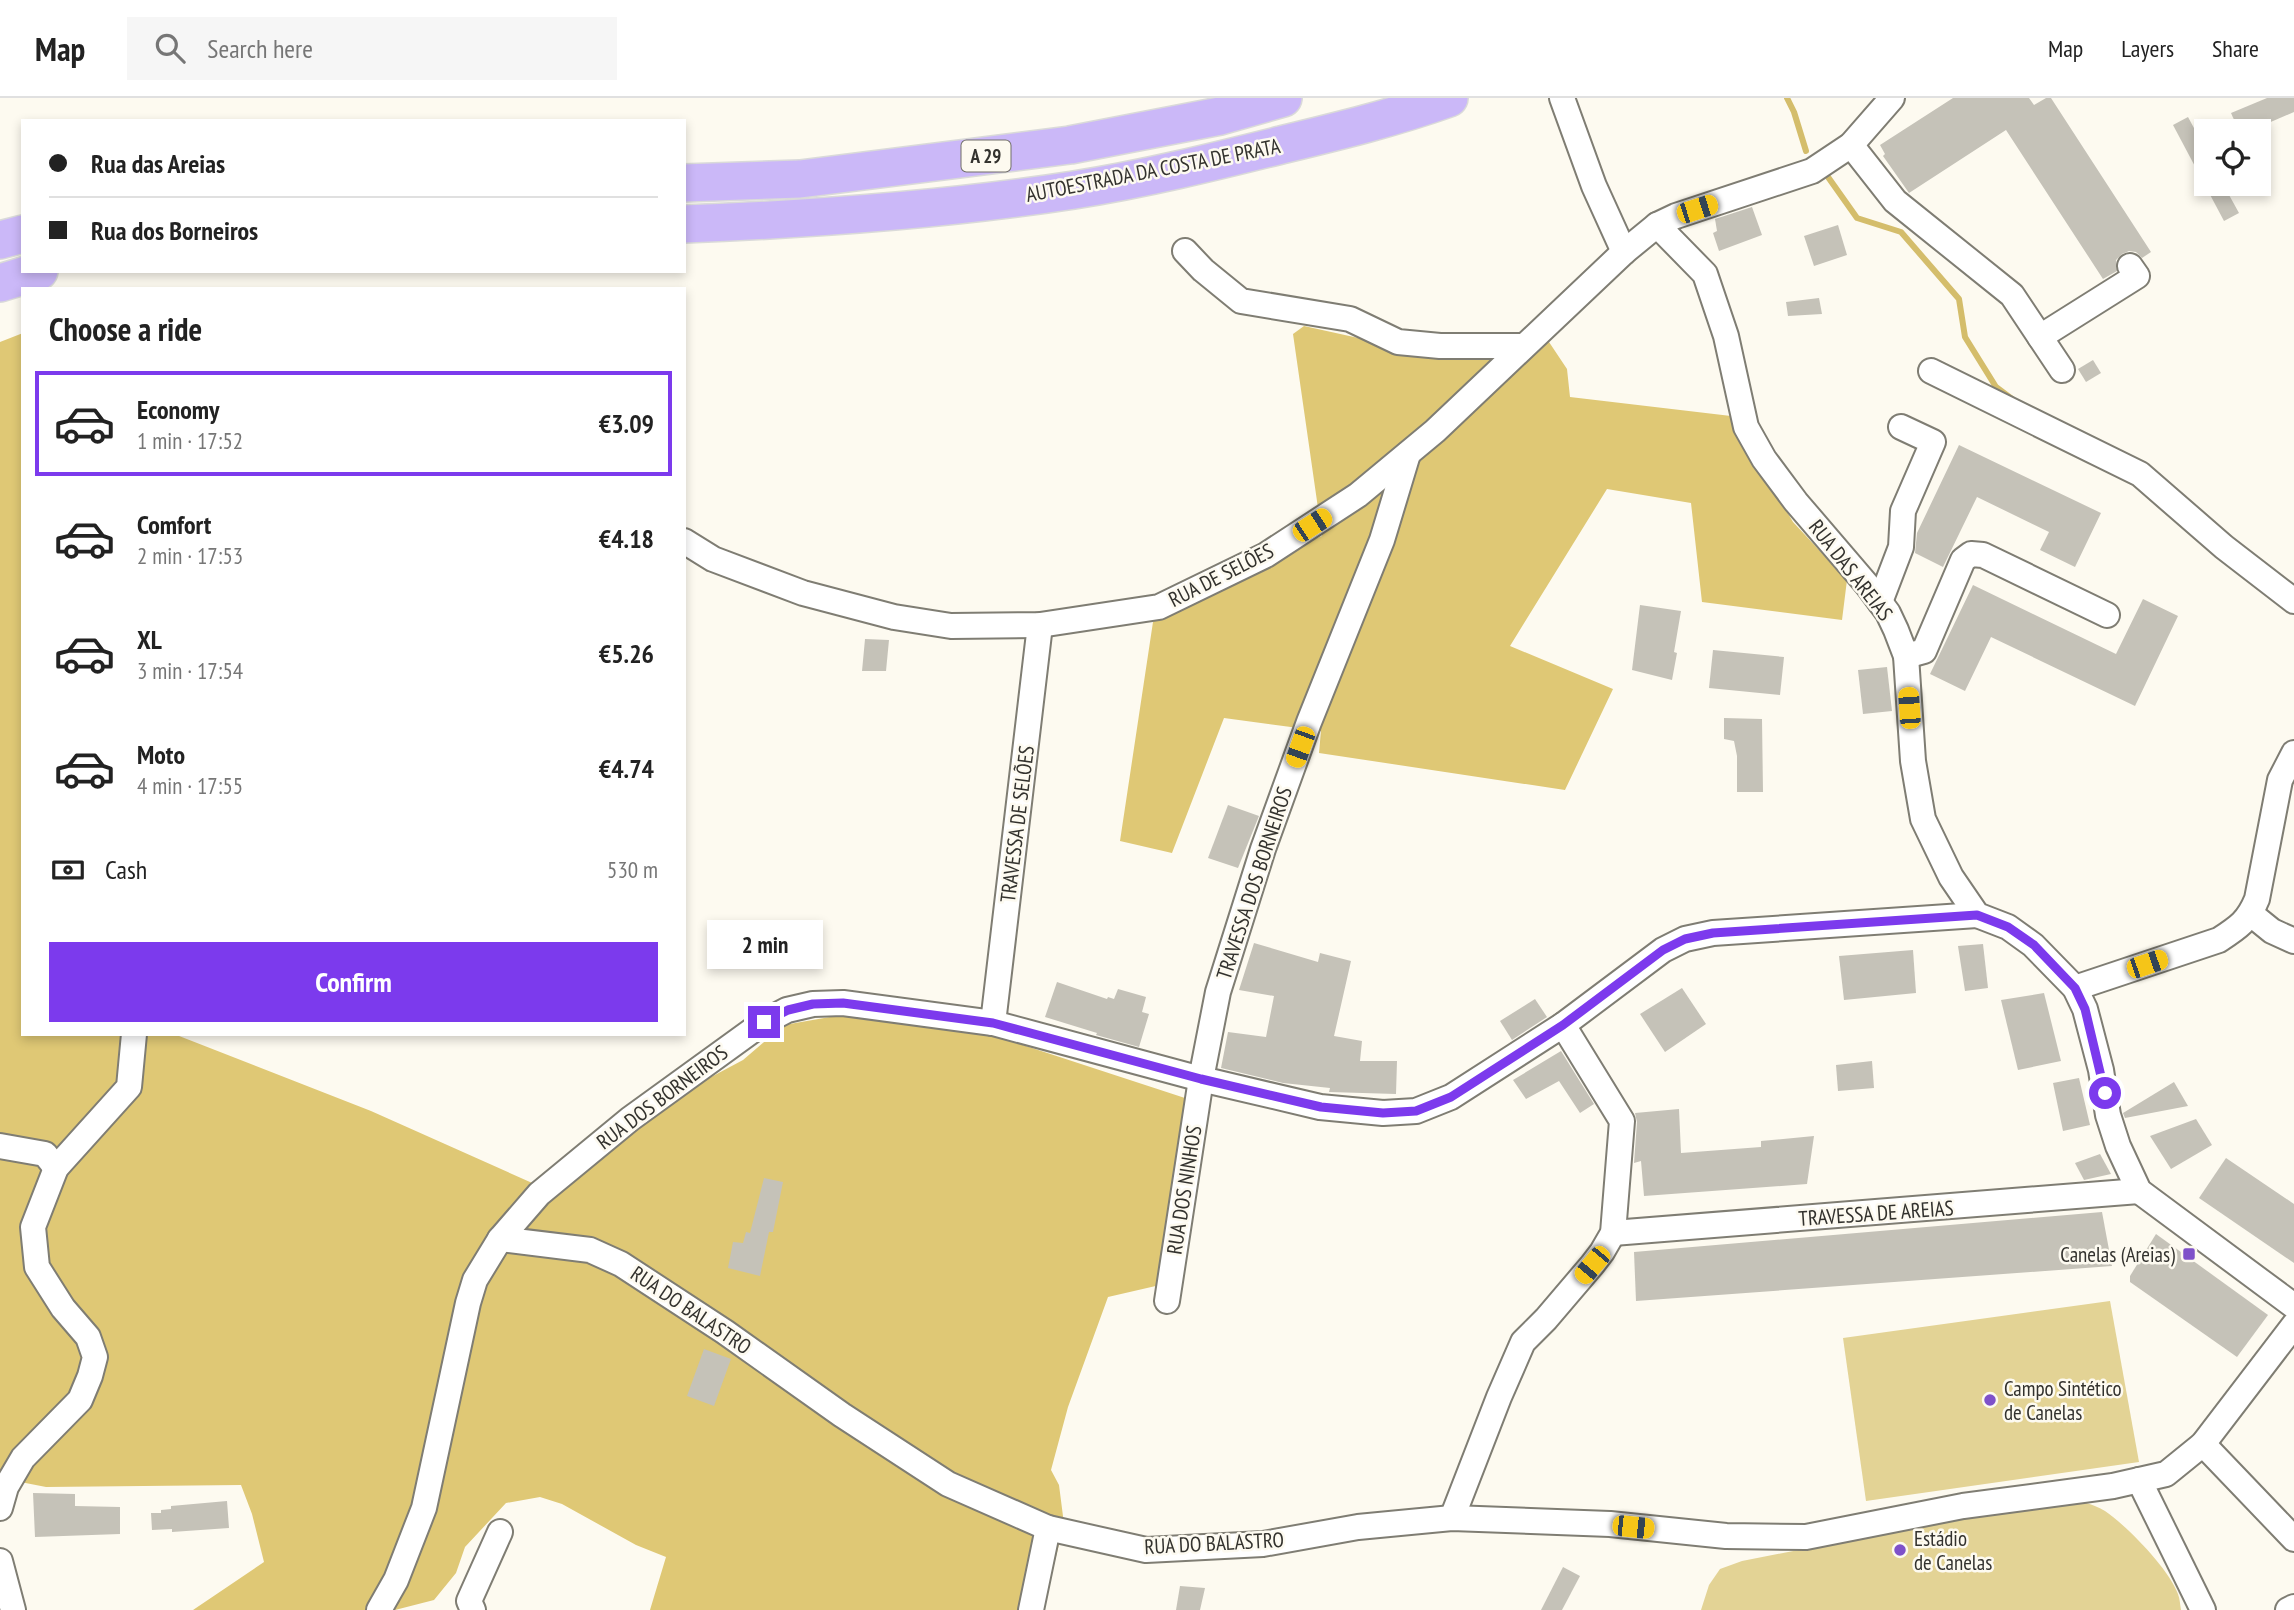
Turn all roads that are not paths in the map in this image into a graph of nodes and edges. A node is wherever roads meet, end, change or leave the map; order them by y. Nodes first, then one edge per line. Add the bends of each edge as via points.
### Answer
1 (1283, 98) edge
2 (1449, 98) edge
3 (1562, 98) edge
4 (1892, 98) edge
5 (1851, 145) junction
6 (686, 183) edge
7 (686, 224) edge
8 (1657, 225) junction
9 (21, 235) edge
10 (0, 240) edge
11 (1185, 251) dead end
12 (1624, 252) junction
13 (2130, 266) dead end
14 (32, 273) edge
15 (0, 283) edge
16 (2040, 337) junction
17 (1522, 346) junction
18 (2062, 370) dead end
19 (1931, 371) dead end
20 (1901, 427) dead end
21 (1408, 454) junction
22 (686, 542) edge
23 (2294, 601) edge
24 (1880, 602) junction
25 (2108, 615) dead end
26 (1040, 625) junction
27 (1906, 656) junction
28 (2294, 753) edge
29 (2287, 787) edge
30 (2251, 914) junction
31 (1977, 915) junction
32 (2294, 942) edge
33 (2075, 988) junction
34 (993, 1023) junction
35 (1563, 1025) junction
36 (134, 1036) edge
37 (1201, 1079) junction
38 (0, 1146) edge
39 (56, 1168) junction
40 (2139, 1191) junction
41 (1613, 1233) junction
42 (500, 1238) junction
43 (1167, 1301) dead end
44 (2294, 1306) edge
45 (2294, 1325) edge
46 (2203, 1444) junction
47 (2139, 1480) junction
48 (0, 1508) edge
49 (1452, 1518) junction
50 (1048, 1528) junction
51 (500, 1532) dead end
52 (2294, 1539) edge
53 (0, 1561) edge
54 (2294, 1606) edge
55 (13, 1610) edge
56 (379, 1610) edge
57 (473, 1610) edge
58 (1031, 1610) edge
59 (2203, 1610) edge
60 (2288, 1610) edge

1 - 6 highway, AUTOESTRADA DA COSTA DE PRATA / A 29 via 1220,116 1070,145 800,179
2 - 7 highway, AUTOESTRADA DA COSTA DE PRATA / A 29 via 1394,117 1251,153 1076,190 797,220
3 - 12 street
4 - 5 street, RUA DE SELÕES
5 - 8 street, RUA DE SELÕES via 1812,171
5 - 16 street via 1895,201 2012,295
8 - 12 street, RUA DE SELÕES
8 - 24 street, RUA DAS AREIAS via 1705,274 1726,336 1746,427 1764,459
9 - 10 highway
11 - 17 street via 1241,301 1350,319 1398,342
12 - 17 street, RUA DE SELÕES
13 - 16 street via 2137,276
14 - 15 highway
16 - 18 street
17 - 21 street, RUA DE SELÕES
19 - 23 street via 2140,474
20 - 24 street via 1933,442 1903,511 1901,547
21 - 26 street, RUA DE SELÕES via 1358,495 1266,555 1159,607
21 - 37 street, TRAVESSA DOS BORNEIROS via 1382,540 1264,849 1218,992
22 - 26 street, RUA DE SELÕES via 713,559 803,593 894,617 951,626
24 - 27 street, RUA DAS AREIAS
25 - 27 street via 1983,555 1970,554 1963,560 1924,651
26 - 34 street, TRAVESSA DE SELÕES
27 - 31 street, RUA DAS AREIAS via 1913,761 1923,819 1951,877
28 - 29 street
29 - 30 street
30 - 32 street
30 - 33 street via 2219,940
31 - 33 street via 2008,927 2034,945
31 - 35 street, RUA DOS BORNEIROS via 1713,933 1685,939 1663,950
33 - 40 street via 2085,1009 2118,1146
34 - 37 street, RUA DOS BORNEIROS
34 - 42 street, RUA DOS BORNEIROS via 843,1003 788,1010 764,1022 630,1119 539,1194
35 - 37 street, RUA DOS BORNEIROS via 1451,1097 1416,1111 1321,1107
35 - 41 street via 1622,1121
36 - 39 street via 129,1087
37 - 43 street, RUA DOS NINHOS
38 - 39 street via 44,1154
39 - 48 street via 33,1227 37,1267 88,1337 95,1357 80,1400 23,1458
40 - 41 street, TRAVESSA DE AREIAS
40 - 44 street
41 - 49 street via 1592,1265 1523,1342
42 - 50 street, RUA DO BALASTRO via 590,1250 621,1264 948,1484
42 - 56 street, RUA DOS BORNEIROS via 475,1280 468,1303 424,1508
45 - 46 street, RUA DO BALASTRO
46 - 47 street, RUA DO BALASTRO via 2166,1474
46 - 52 street
47 - 49 street, RUA DO BALASTRO via 1963,1506 1806,1537
47 - 59 street
49 - 50 street, RUA DO BALASTRO via 1358,1527 1263,1544 1146,1550
50 - 58 street
51 - 57 street via 469,1601
53 - 55 street
54 - 60 street

